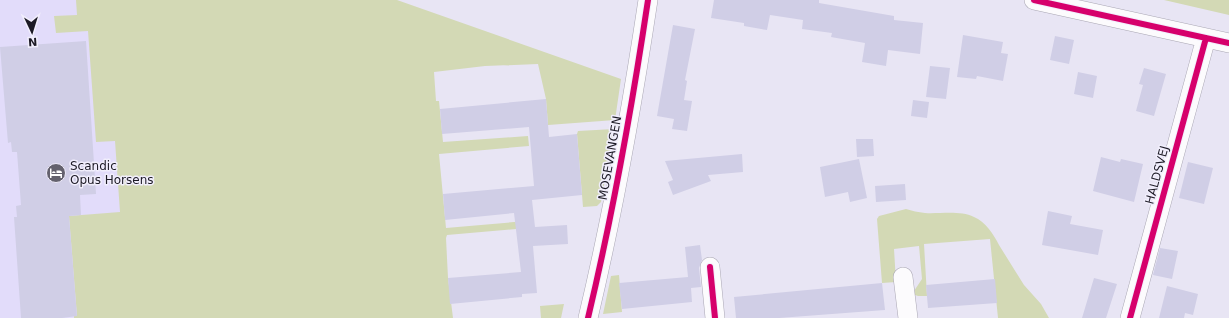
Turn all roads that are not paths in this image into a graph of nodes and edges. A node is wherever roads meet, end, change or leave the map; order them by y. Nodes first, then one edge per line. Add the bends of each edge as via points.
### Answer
1 (648, 0) edge
2 (1034, 0) edge
3 (1206, 38) junction
4 (1229, 43) edge
5 (710, 267) dead end
6 (903, 277) dead end
7 (588, 318) edge
8 (714, 318) edge
9 (908, 318) edge
10 (1130, 318) edge

1 - 7 street, MOSEVANGEN via 621,164
2 - 3 street
3 - 4 street
3 - 10 street, HALDSVEJ
5 - 8 street
6 - 9 street

